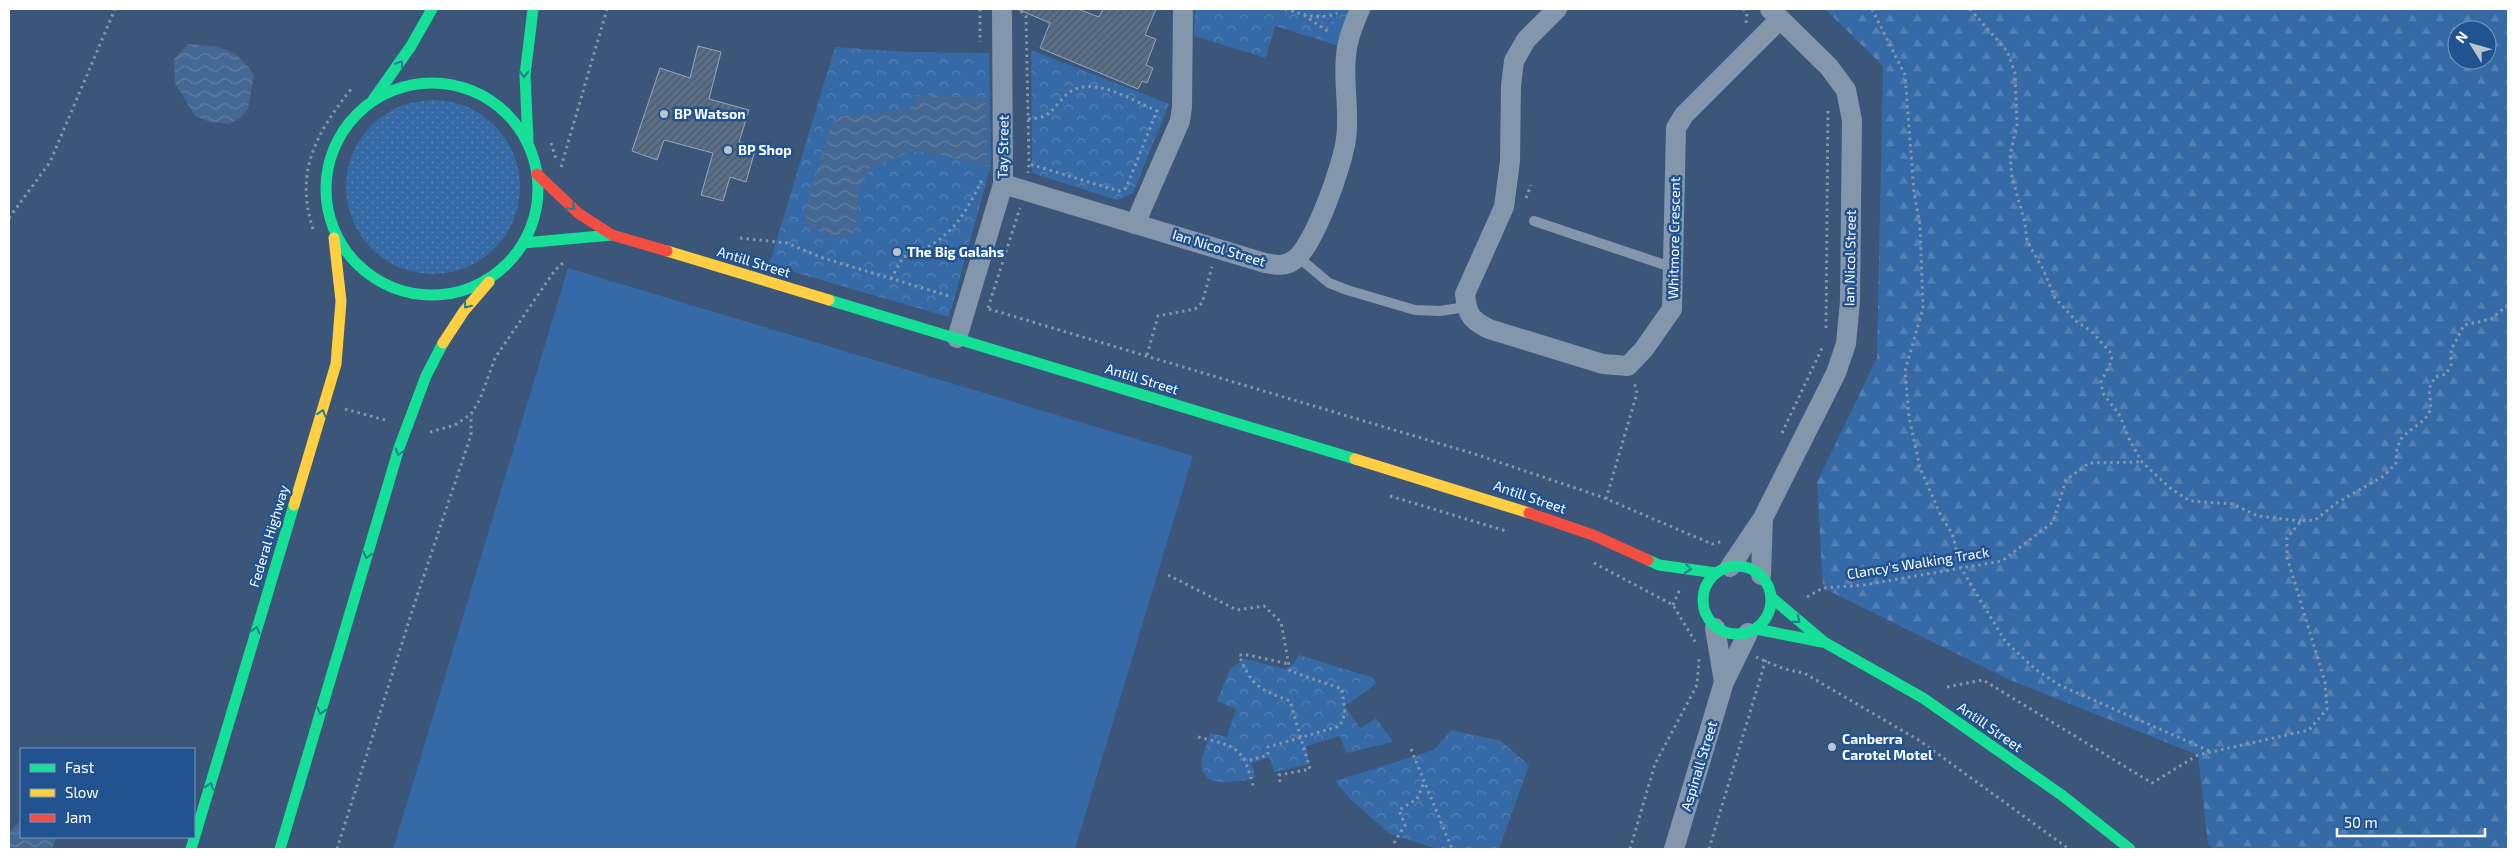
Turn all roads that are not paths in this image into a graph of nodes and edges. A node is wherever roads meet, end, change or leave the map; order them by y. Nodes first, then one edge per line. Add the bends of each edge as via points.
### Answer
1 (432, 9) edge
2 (533, 9) edge
3 (1002, 9) edge
4 (1182, 9) edge
5 (1352, 9) edge
6 (1557, 9) edge
7 (1775, 14) edge
8 (371, 103) junction
9 (529, 146) junction
10 (537, 174) junction
11 (1003, 184) junction
12 (1534, 221) dead end
13 (1135, 224) junction
14 (332, 226) junction
15 (612, 235) junction
16 (523, 244) junction
17 (1298, 257) junction
18 (1674, 268) junction
19 (500, 270) junction
20 (1466, 307) junction
21 (957, 338) junction
22 (1763, 518) junction
23 (1659, 565) junction
24 (1723, 570) junction
25 (1761, 576) junction
26 (1676, 581) dead end
27 (1688, 593) dead end
28 (1771, 597) junction
29 (1703, 607) junction
30 (1716, 628) junction
31 (1752, 631) junction
32 (1824, 642) junction
33 (1724, 682) junction
34 (195, 836) edge
35 (280, 849) edge
36 (1674, 849) edge
37 (2130, 849) edge

8 -> 1 main road via 411,46
2 -> 9 main road via 526,39 523,97
3 - 11 street, Tay Street
4 - 13 street via 1180,121
5 - 17 street via 1345,69 1347,123 1343,155 1312,237
6 - 20 street via 1526,40 1514,61 1510,160 1504,207 1465,294
7 - 18 street, Whitmore Crescent via 1676,128
7 - 22 street, Ian Nicol Street via 1829,67 1846,90 1852,120 1850,301 1846,344 1836,373
8 - 9 main road via 406,86 425,83 460,87 493,102 508,115
8 - 14 main road, Federal Highway via 345,129 330,160 326,195
9 - 10 main road
10 -> 15 main road, Antill Street via 578,213
10 - 16 main road via 536,211
11 - 13 street, Ian Nicol Street
11 - 21 street, Tay Street
12 - 18 lane
13 - 17 street, Ian Nicol Street via 1275,265 1283,265
14 - 19 main road via 359,267 403,292 451,294 485,281
34 -> 14 main road, Federal Highway via 336,364 342,326 342,287
15 - 16 main road, Antill Street
15 - 21 main road, Antill Street
16 - 19 main road
17 - 20 lane via 1329,284 1347,290 1415,310
18 - 20 street, Whitmore Crescent via 1672,309 1628,366 1603,364 1489,329 1473,321
19 -> 35 main road via 452,325 419,391
21 - 23 main road, Antill Street via 1505,504 1593,535
22 - 24 street, Ian Nicol Street
22 - 25 street, Ian Nicol Street
23 -> 24 main road, Antill Street
23 - 26 main road, Antill Street
24 - 25 main road via 1746,568
24 - 29 main road via 1705,588
25 - 28 main road
27 - 29 main road
28 - 31 main road via 1768,615
28 -> 32 main road, Antill Street
29 - 30 main road via 1705,615
30 - 31 main road via 1737,635
30 - 33 street, Aspinall Street
31 - 32 main road, Antill Street
31 - 33 street, Aspinall Street
32 - 37 main road, Antill Street via 1923,698 2063,796
33 - 36 street, Aspinall Street

